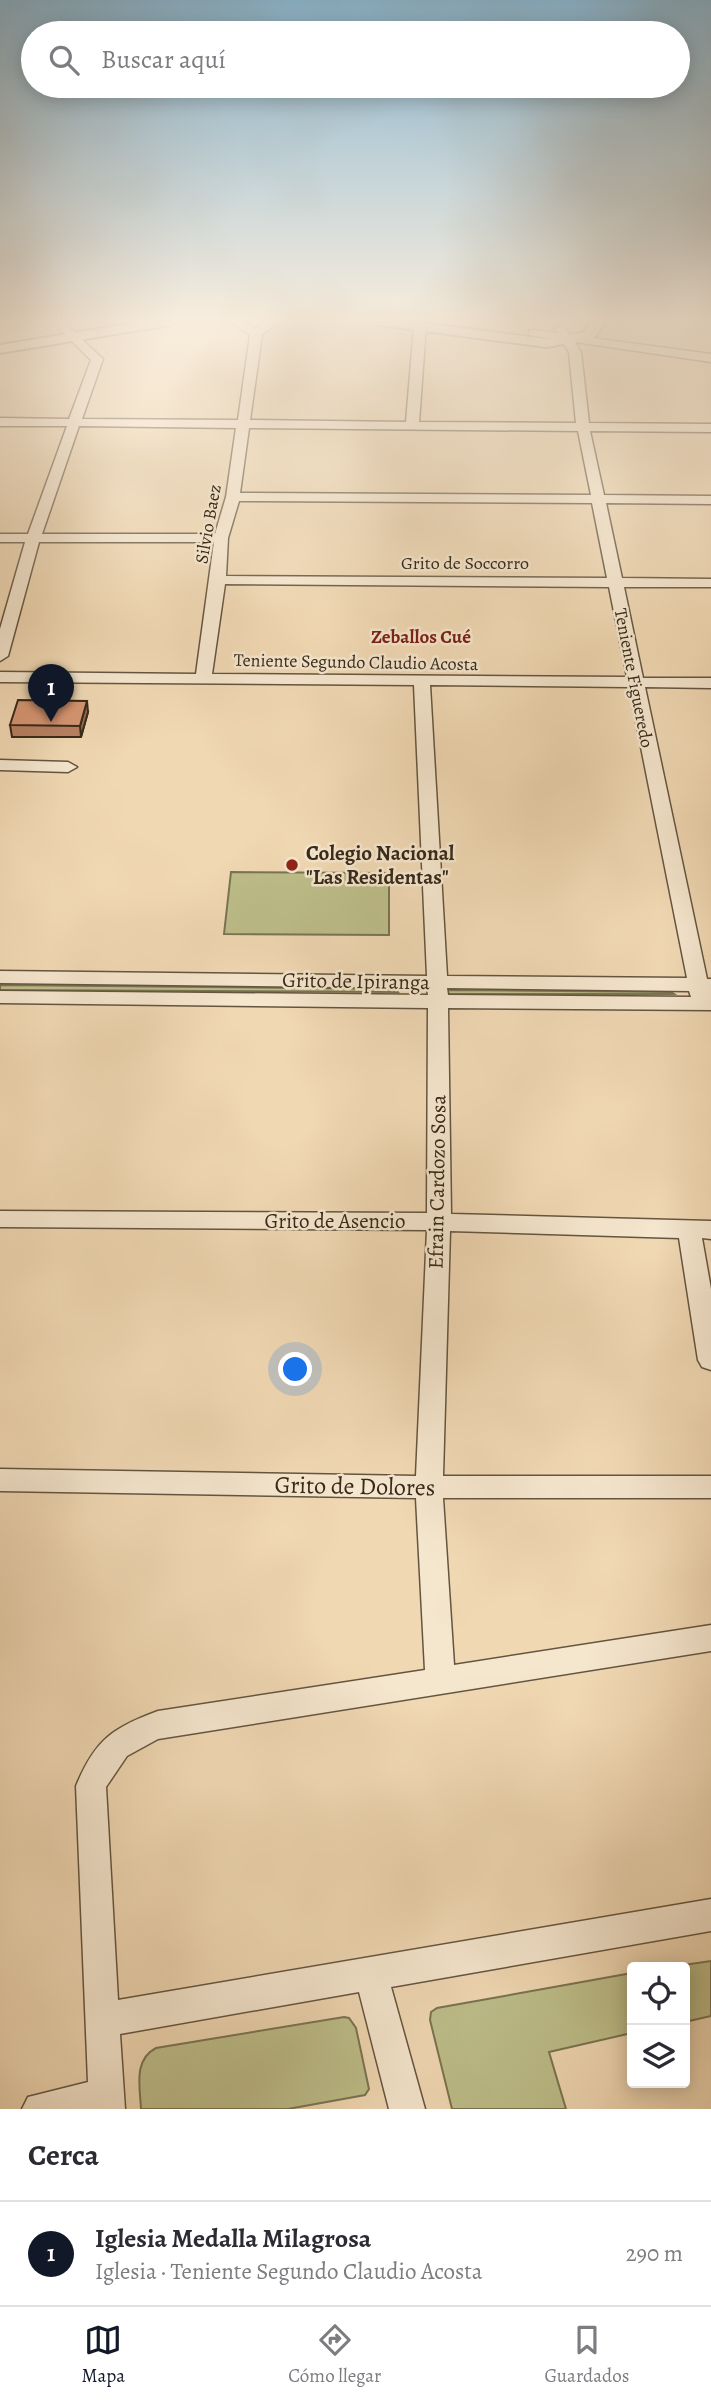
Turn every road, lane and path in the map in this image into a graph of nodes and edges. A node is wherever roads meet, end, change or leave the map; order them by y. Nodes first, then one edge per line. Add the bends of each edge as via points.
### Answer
1 (244, 419) edge
2 (412, 419) edge
3 (582, 419) edge
4 (74, 421) junction
5 (0, 422) edge
6 (243, 423) junction
7 (412, 425) junction
8 (583, 426) junction
9 (711, 428) edge
10 (233, 497) junction
11 (597, 498) junction
12 (711, 500) edge
13 (0, 538) edge
14 (221, 538) junction
15 (33, 539) junction
16 (218, 580) junction
17 (615, 583) junction
18 (711, 583) edge
19 (0, 656) edge
20 (0, 677) edge
21 (203, 680) junction
22 (422, 682) junction
23 (634, 682) junction
24 (711, 683) edge
25 (0, 765) edge
26 (68, 767) dead end
27 (0, 977) edge
28 (438, 992) junction
29 (706, 995) edge
30 (0, 997) edge
31 (0, 1219) edge
32 (439, 1222) junction
33 (700, 1230) edge
34 (711, 1360) edge
35 (0, 1480) edge
36 (429, 1487) junction
37 (711, 1487) edge
38 (711, 1638) edge
39 (440, 1681) junction
40 (711, 1915) edge
41 (371, 1974) junction
42 (102, 2020) junction
43 (106, 2102) edge
44 (40, 2109) edge
45 (407, 2109) edge

1 - 6 street, Silvio Baez
2 - 7 street
3 - 8 street, Teniente Figueredo
4 - 5 street
4 - 6 street
4 - 15 street
6 - 7 street
6 - 10 street, Silvio Baez
7 - 8 street
8 - 9 street
8 - 11 street, Teniente Figueredo
10 - 11 street
10 - 14 street, Silvio Baez
11 - 12 street
11 - 17 street, Teniente Figueredo
13 - 15 street
14 - 15 street
14 - 16 street, Silvio Baez
15 - 19 street
16 - 17 street, Grito de Soccorro
16 - 21 street, Silvio Baez
17 - 18 street, Grito de Soccorro
17 - 23 street, Teniente Figueredo
20 - 21 street, Teniente Segundo Claudio Acosta
21 - 22 street, Teniente Segundo Claudio Acosta
22 - 23 street, Teniente Segundo Claudio Acosta
22 - 28 street, Efrain Cardozo Sosa
23 - 24 street, Teniente Segundo Claudio Acosta
23 - 29 street, Teniente Figueredo
25 - 26 street
27 - 28 street, Grito de Ipiranga
28 - 29 street, Grito de Ipiranga
28 - 30 street, Grito de Ipiranga
28 - 32 street, Efrain Cardozo Sosa
31 - 32 street, Grito de Asencio
32 - 33 street, Grito de Asencio
32 - 36 street, Efrain Cardozo Sosa
33 - 34 street
35 - 36 street, Grito de Dolores
36 - 37 street, Grito de Dolores
36 - 39 street, Efrain Cardozo Sosa
38 - 39 street
39 - 42 street via 158,1726 128,1736 107,1752 91,1786
40 - 41 street
41 - 42 street
41 - 45 street
42 - 43 street
43 - 44 street

